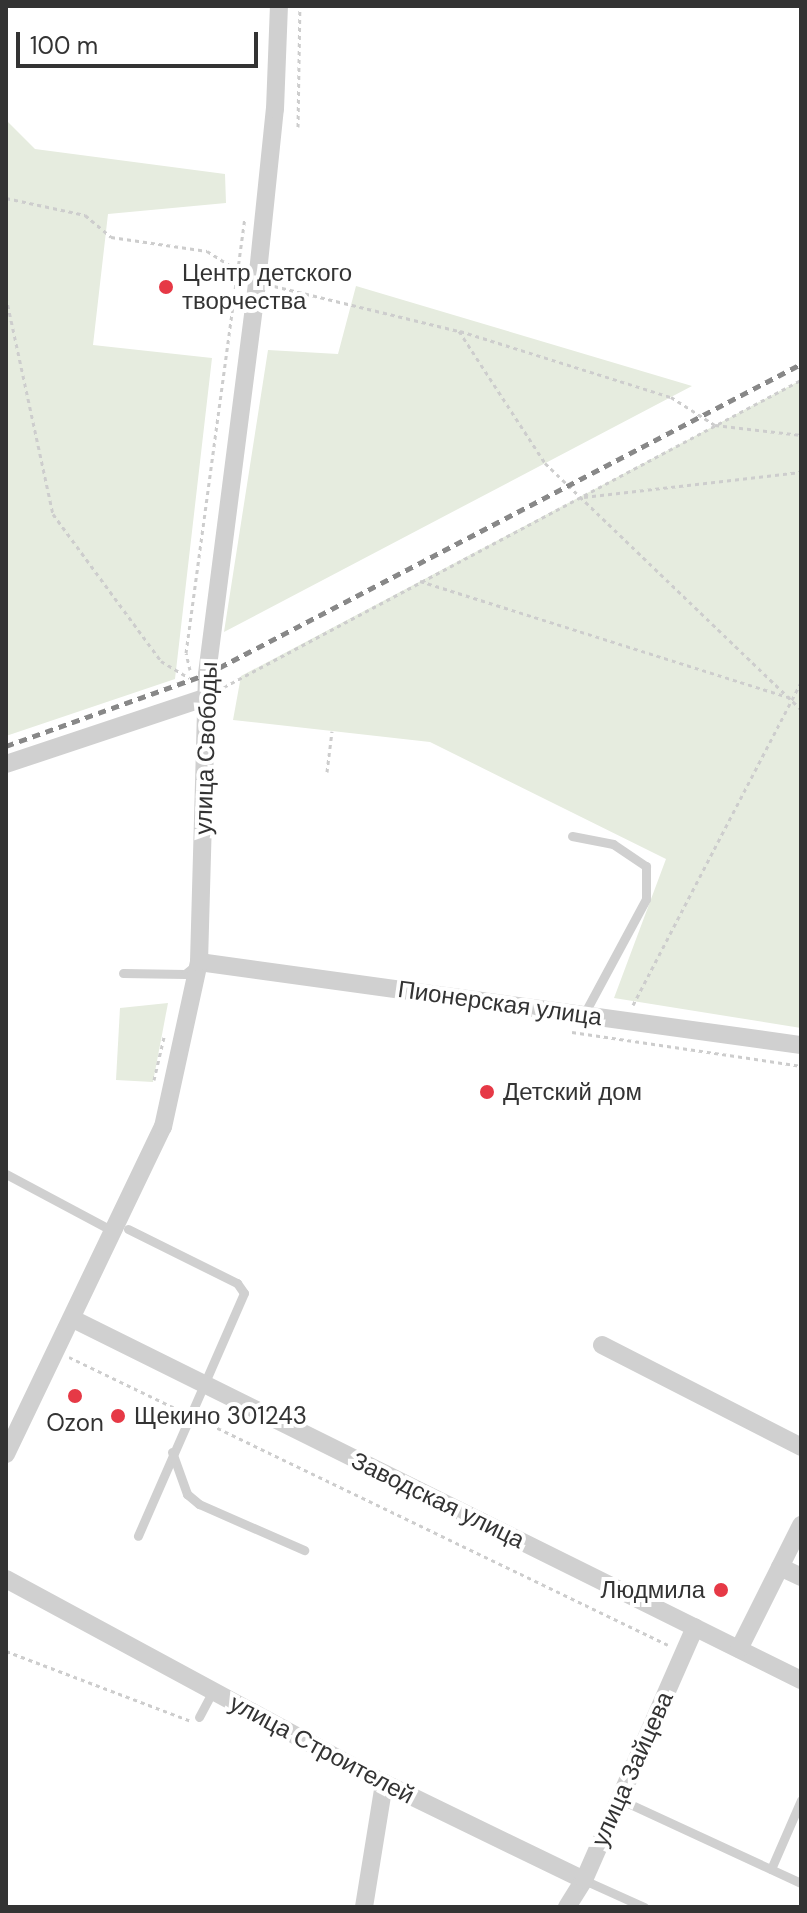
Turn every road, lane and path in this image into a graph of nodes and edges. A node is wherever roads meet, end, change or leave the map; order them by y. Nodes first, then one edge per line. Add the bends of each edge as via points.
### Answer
1 (279, 6) edge
2 (300, 6) edge
3 (298, 127) dead end
4 (6, 198) edge
5 (246, 211) dead end
6 (235, 268) junction
7 (257, 282) junction
8 (6, 297) edge
9 (459, 331) junction
10 (801, 380) edge
11 (715, 425) junction
12 (801, 435) edge
13 (801, 472) edge
14 (580, 498) junction
15 (420, 581) junction
16 (192, 680) junction
17 (801, 682) edge
18 (202, 699) junction
19 (794, 699) junction
20 (801, 709) edge
21 (332, 731) dead end
22 (6, 764) edge
23 (327, 772) dead end
24 (572, 836) dead end
25 (199, 962) junction
26 (123, 973) dead end
27 (584, 1014) junction
28 (625, 1020) junction
29 (166, 1031) dead end
30 (801, 1045) edge
31 (154, 1090) dead end
32 (6, 1174) edge
33 (120, 1229) junction
34 (75, 1320) junction
35 (602, 1345) dead end
36 (59, 1352) junction
37 (203, 1383) junction
38 (188, 1414) junction
39 (12, 1430) edge
40 (801, 1447) edge
41 (172, 1452) junction
42 (6, 1454) edge
43 (801, 1525) edge
44 (138, 1536) dead end
45 (304, 1550) dead end
46 (780, 1567) junction
47 (801, 1577) edge
48 (6, 1579) edge
49 (695, 1627) junction
50 (739, 1649) junction
51 (6, 1651) edge
52 (684, 1653) junction
53 (801, 1680) edge
54 (213, 1691) junction
55 (199, 1717) joint
56 (384, 1783) junction
57 (619, 1799) junction
58 (801, 1800) edge
59 (771, 1869) junction
60 (584, 1880) junction
61 (801, 1883) edge
62 (364, 1907) edge
63 (567, 1907) edge
64 (644, 1907) edge

1 - 7 street, улица Свободы via 275,109
2 - 3 path
4 - 6 path via 85,215 111,237 207,251
5 - 6 path
6 - 7 path
6 - 16 path via 186,653
7 - 9 path
7 - 18 street, улица Свободы
8 - 16 path via 53,514 161,661
9 - 11 path via 671,397
9 - 14 path via 545,463
10 - 11 path
11 - 12 path
11 - 14 path
13 - 14 path
14 - 15 path
14 - 19 path
15 - 18 path
15 - 19 path
16 - 18 path
17 - 19 path
18 - 22 street
18 - 25 street, улица Свободы
19 - 20 path
19 - 28 path
21 - 23 path
24 - 27 lane via 613,844 646,866 646,899
25 - 26 lane via 185,974
25 - 27 street, Пионерская улица
25 - 33 street, улица Свободы via 163,1127
27 - 28 street, Пионерская улица
28 - 30 street, Пионерская улица
29 - 31 path
32 - 33 lane
33 - 34 street, улица Свободы
33 - 37 lane via 243,1287
34 - 36 street, улица Свободы
34 - 37 street, Заводская улица
35 - 40 street
36 - 38 path
36 - 39 street, улица Свободы
37 - 38 lane
37 - 49 street, Заводская улица
38 - 41 lane
38 - 52 path
39 - 42 street, улица Свободы
41 - 44 lane
41 - 45 lane via 187,1494 199,1504
43 - 46 street
46 - 47 street
46 - 50 street
48 - 54 street, улица Строителей
49 - 50 street, Заводская улица
49 - 52 street, улица Зайцева
50 - 53 street, Заводская улица
51 - 55 path via 186,1720
52 - 57 street, улица Зайцева
54 - 55 lane
54 - 56 street, улица Строителей
56 - 60 street, улица Строителей
56 - 62 street
57 - 59 lane
57 - 60 street, улица Зайцева
58 - 59 lane
59 - 61 lane
60 - 63 street, улица Зайцева
60 - 64 lane, улица Строителей

